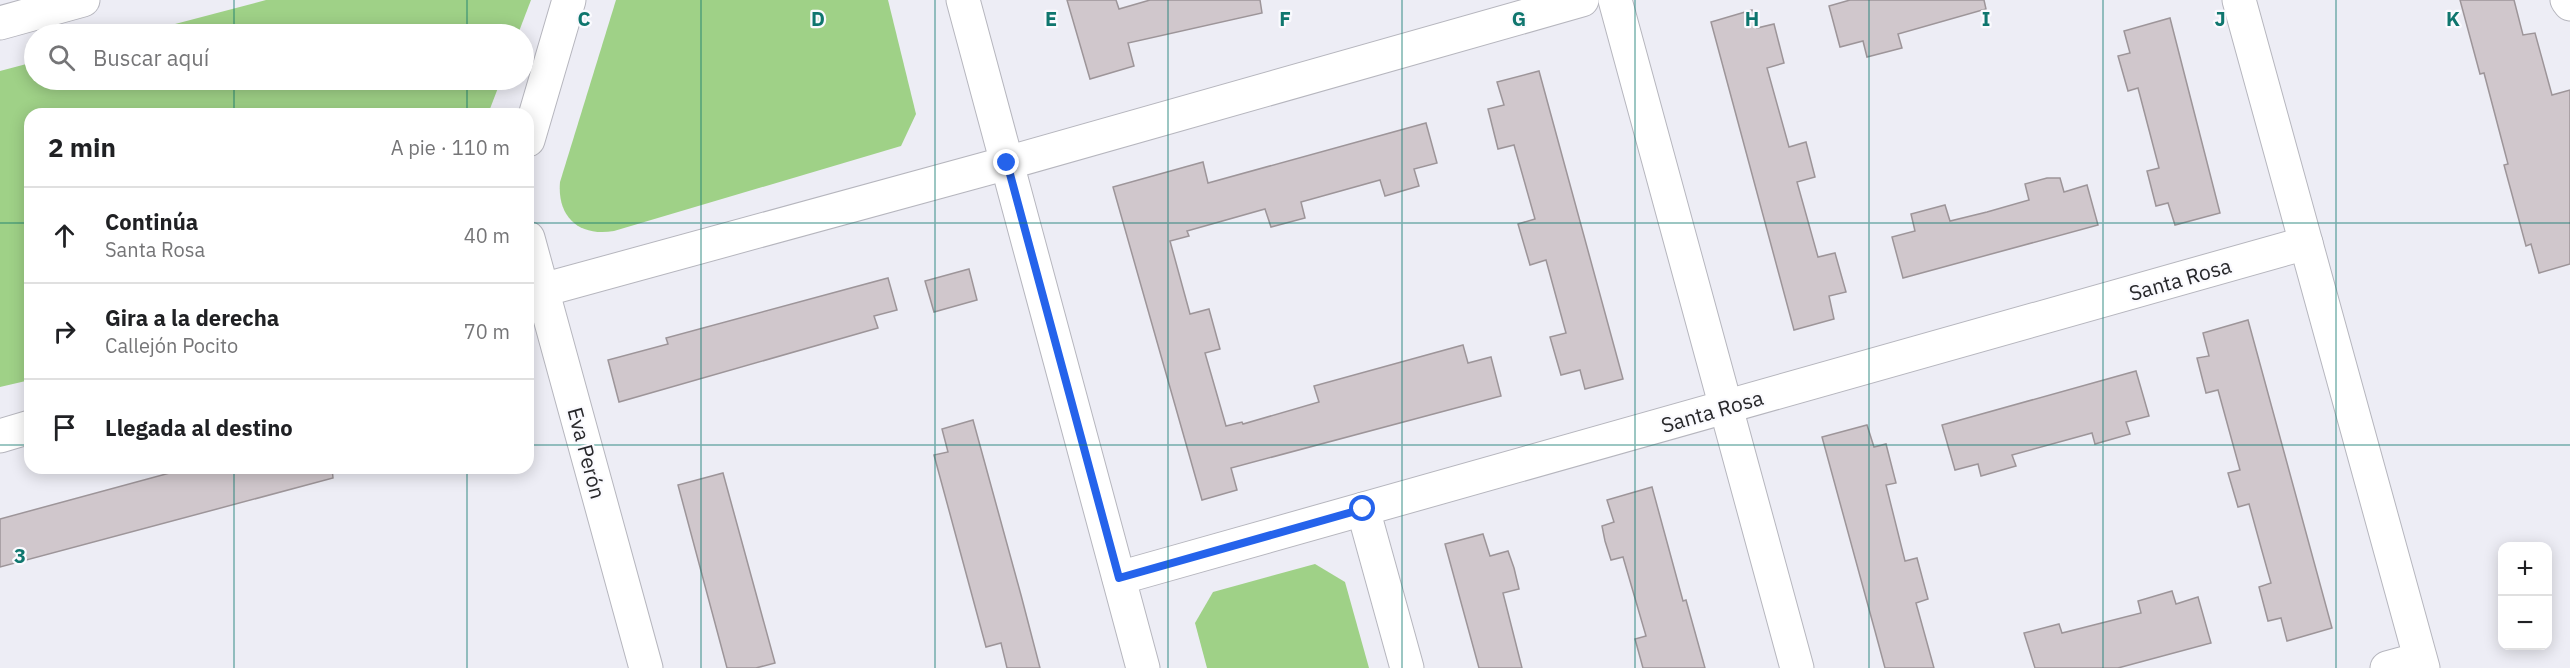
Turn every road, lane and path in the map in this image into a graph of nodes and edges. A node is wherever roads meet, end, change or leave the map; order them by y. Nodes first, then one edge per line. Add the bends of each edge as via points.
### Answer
1 (83, 0) edge
2 (569, 0) edge
3 (963, 0) edge
4 (1582, 0) edge
5 (1615, 0) edge
6 (2239, 0) edge
7 (2567, 0) edge
8 (2570, 4) edge
9 (0, 23) edge
10 (534, 120) edge
11 (1007, 163) junction
12 (2306, 243) junction
13 (535, 292) edge
14 (1726, 407) junction
15 (24, 429) edge
16 (0, 435) edge
17 (1363, 509) junction
18 (1119, 578) junction
19 (2421, 663) edge
20 (646, 668) edge
21 (1143, 668) edge
22 (1407, 668) edge
23 (1797, 668) edge
24 (2387, 668) edge

1 - 9 street
2 - 10 street
3 - 11 street
4 - 11 street
5 - 14 street
6 - 12 street
7 - 8 street
11 - 13 street
11 - 18 street
12 - 14 street, Santa Rosa
12 - 19 street
13 - 20 street, Eva Perón
14 - 17 street, Santa Rosa
14 - 23 street
15 - 16 street
17 - 18 street, Santa Rosa
17 - 22 street
18 - 21 street
19 - 24 street

